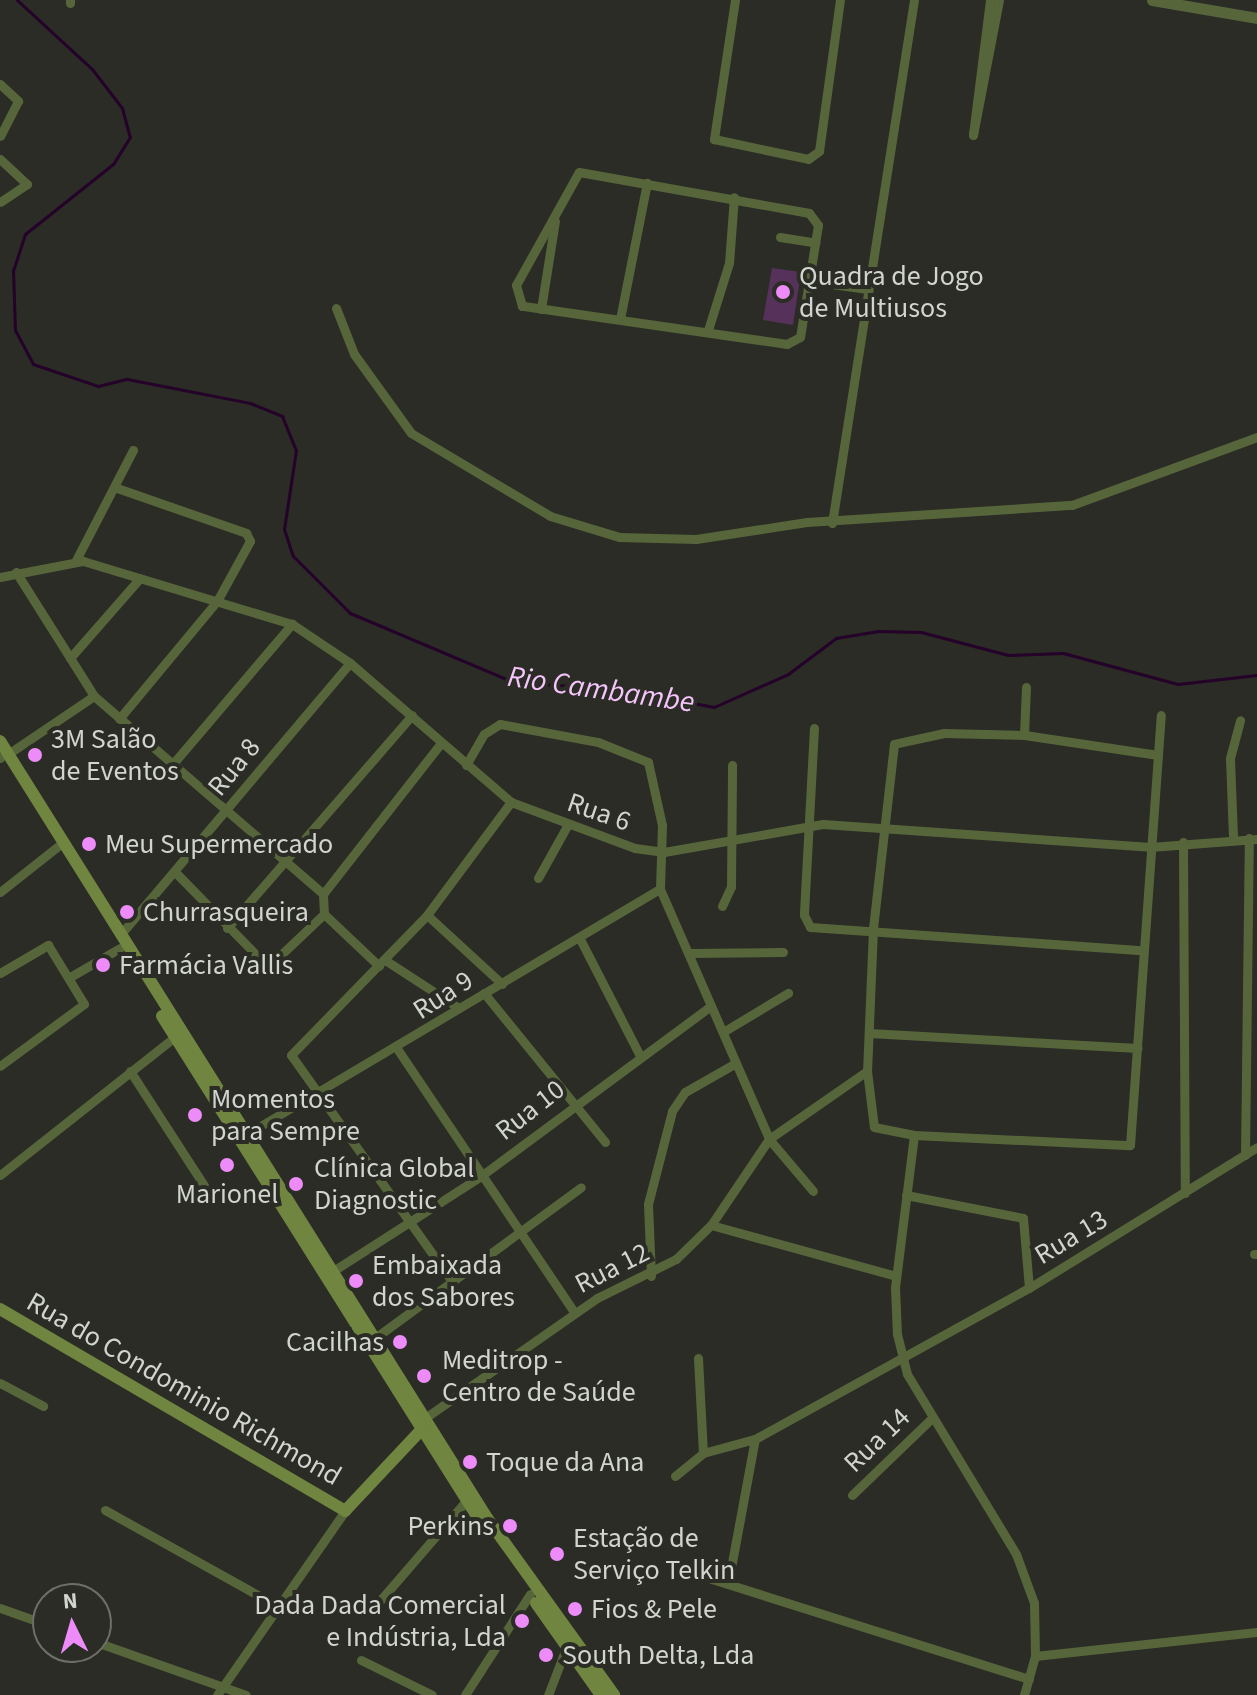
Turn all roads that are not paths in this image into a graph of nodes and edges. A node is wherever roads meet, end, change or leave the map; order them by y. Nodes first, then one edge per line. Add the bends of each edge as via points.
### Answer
1 (735, 0) edge
2 (840, 0) edge
3 (914, 0) edge
4 (990, 0) edge
5 (999, 0) edge
6 (1152, 0) edge
7 (1179, 2) edge
8 (1257, 18) edge
9 (0, 84) edge
10 (0, 136) edge
11 (0, 159) edge
12 (647, 183) junction
13 (734, 197) junction
14 (0, 202) edge
15 (555, 216) junction
16 (780, 237) dead end
17 (816, 243) junction
18 (810, 281) junction
19 (867, 289) junction
20 (336, 308) dead end
21 (541, 309) junction
22 (620, 319) junction
23 (708, 330) junction
24 (1257, 437) edge
25 (133, 450) dead end
26 (117, 488) junction
27 (832, 523) junction
28 (76, 560) junction
29 (16, 572) junction
30 (0, 577) edge
31 (140, 578) junction
32 (217, 601) junction
33 (292, 624) junction
34 (70, 658) junction
35 (350, 663) junction
36 (1026, 687) dead end
37 (94, 696) junction
38 (412, 715) junction
39 (1161, 715) dead end
40 (119, 719) junction
41 (1240, 720) dead end
42 (814, 728) dead end
43 (1024, 735) junction
44 (0, 741) edge
45 (441, 743) junction
46 (1158, 755) junction
47 (2, 756) edge
48 (466, 765) junction
49 (732, 765) dead end
50 (171, 766) junction
51 (511, 802) junction
52 (226, 812) junction
53 (567, 826) junction
54 (808, 827) junction
55 (885, 828) junction
56 (1233, 837) junction
57 (1253, 839) edge
58 (730, 842) junction
59 (1183, 842) junction
60 (57, 847) junction
61 (1150, 847) junction
62 (664, 852) junction
63 (291, 862) junction
64 (177, 874) junction
65 (538, 878) dead end
66 (660, 889) junction
67 (0, 892) edge
68 (323, 894) junction
69 (722, 906) dead end
70 (324, 914) junction
71 (427, 915) junction
72 (227, 928) junction
73 (873, 929) junction
74 (120, 941) junction
75 (581, 941) junction
76 (1141, 950) junction
77 (783, 952) dead end
78 (691, 953) junction
79 (382, 963) junction
80 (0, 973) edge
81 (70, 977) junction
82 (502, 984) junction
83 (484, 993) junction
84 (788, 993) dead end
85 (711, 1006) junction
86 (459, 1008) junction
87 (723, 1032) junction
88 (869, 1033) junction
89 (175, 1037) junction
90 (1138, 1048) junction
91 (398, 1050) junction
92 (639, 1054) junction
93 (734, 1064) junction
94 (0, 1066) edge
95 (130, 1071) junction
96 (867, 1071) junction
97 (319, 1091) junction
98 (570, 1107) junction
99 (247, 1134) junction
100 (914, 1135) junction
101 (769, 1139) junction
102 (605, 1142) dead end
103 (1257, 1147) edge
104 (1245, 1155) junction
105 (0, 1175) edge
106 (481, 1176) junction
107 (581, 1187) dead end
108 (813, 1191) dead end
109 (1185, 1193) junction
110 (906, 1195) junction
111 (211, 1196) dead end
112 (409, 1221) junction
113 (711, 1225) junction
114 (520, 1235) junction
115 (333, 1271) junction
116 (651, 1276) junction
117 (896, 1276) junction
118 (451, 1280) junction
119 (1029, 1288) junction
120 (0, 1309) edge
121 (574, 1312) junction
122 (375, 1338) junction
123 (903, 1356) junction
124 (698, 1358) dead end
125 (0, 1383) edge
126 (43, 1406) dead end
127 (933, 1417) junction
128 (423, 1424) junction
129 (755, 1439) junction
130 (703, 1453) junction
131 (675, 1476) dead end
132 (852, 1495) dead end
133 (466, 1501) junction
134 (105, 1510) dead end
135 (345, 1511) junction
136 (699, 1575) dead end
137 (728, 1584) junction
138 (530, 1594) junction
139 (274, 1604) junction
140 (0, 1608) edge
141 (371, 1611) dead end
142 (32, 1619) edge
143 (1257, 1632) edge
144 (112, 1648) edge
145 (566, 1648) junction
146 (1035, 1656) junction
147 (361, 1660) dead end
148 (1029, 1679) junction
149 (404, 1683) junction
150 (218, 1690) edge
151 (246, 1695) edge
152 (398, 1695) edge
153 (432, 1695) edge
154 (465, 1695) edge
155 (548, 1695) edge
156 (601, 1695) edge
157 (614, 1695) edge
158 (1024, 1695) edge

1 - 2 street via 714,139 808,159 819,151
3 - 19 street
4 - 5 street via 973,135
6 - 7 street
7 - 8 street
9 - 10 street via 18,101
11 - 14 street via 27,184
12 - 13 street
12 - 15 street via 579,172
12 - 22 street
13 - 17 street via 809,213 818,225
13 - 23 street via 729,263
15 - 21 street
15 - 21 street via 516,285 522,306
16 - 17 street
17 - 18 street
18 - 19 street
18 - 23 street via 802,332 793,343
19 - 27 street
20 - 27 street via 354,354 411,433 550,516 593,532 654,541
21 - 22 street
22 - 23 street
24 - 27 street via 1072,505
25 - 26 street
26 - 28 street
26 - 32 street via 250,537
28 - 29 street, Rua 6
28 - 31 street, Rua 6
29 - 30 street, Rua 6
29 - 34 street
31 - 32 street, Rua 6
31 - 34 street
32 - 33 street, Rua 6
32 - 40 street
33 - 35 street, Rua 6
33 - 50 street
34 - 37 street
35 - 38 street, Rua 6
35 - 52 street, Rua 8
36 - 43 street
37 - 40 street
37 - 47 street
38 - 45 street, Rua 6
38 - 63 street
39 - 46 street
40 - 50 street
41 - 56 street via 1230,758
42 - 54 street
43 - 46 street
43 - 55 street via 944,733 894,744
44 - 47 main road
45 - 48 street, Rua 6
45 - 68 street
46 - 61 street
47 - 60 main road
47 - 74 main road
48 - 51 street, Rua 6
48 - 62 street via 484,734 500,724 644,758 654,777
49 - 58 street
50 - 52 street
51 - 53 street, Rua 6
51 - 71 street
52 - 63 street
52 - 64 street, Rua 8
53 - 62 street, Rua 6
53 - 65 street
54 - 55 street, Rua 6
54 - 58 street, Rua 6
54 - 73 street via 806,922
55 - 61 street, Rua 6
55 - 73 street
56 - 57 street, Rua 6
56 - 59 street, Rua 6
57 - 104 street
58 - 62 street, Rua 6
58 - 69 street via 731,887
59 - 61 street, Rua 6
59 - 109 street
60 - 67 street
60 - 74 main road
61 - 76 street
62 - 66 street
63 - 68 street
63 - 72 street
64 - 72 street
64 - 74 street, Rua 8
66 - 75 street, Rua 9
66 - 78 street
68 - 70 street
70 - 72 street via 273,966
70 - 79 street
71 - 79 street
71 - 82 street
73 - 76 street
73 - 88 street
74 - 81 street, Rua 8
74 - 89 main road
74 - 99 main road
75 - 82 street, Rua 9
75 - 92 street
76 - 90 street
77 - 78 street
78 - 85 street
79 - 86 street
79 - 97 street via 292,1051
80 - 81 street via 44,944
81 - 94 street via 82,1010
82 - 83 street, Rua 9
83 - 86 street, Rua 9
83 - 98 street
84 - 87 street
85 - 87 street
85 - 92 street, Rua 10
86 - 91 street, Rua 9
87 - 93 street
88 - 90 street
88 - 96 street
89 - 95 street
89 - 128 main road
90 - 100 street via 1132,1137 1123,1148
91 - 97 street, Rua 9
91 - 106 street
92 - 98 street, Rua 10
93 - 101 street
93 - 116 street via 685,1092 672,1111 648,1204
95 - 105 street
95 - 111 street
96 - 100 street via 874,1127
96 - 101 street, Rua 12
97 - 99 street, Rua 9
97 - 112 street
98 - 102 street
98 - 106 street, Rua 10
99 - 115 main road
100 - 110 street
101 - 108 street
101 - 113 street, Rua 12
103 - 104 street, Rua 13
104 - 109 street, Rua 13
106 - 112 street, Rua 10
106 - 114 street
107 - 114 street
109 - 119 street, Rua 13
110 - 117 street
110 - 119 street via 1023,1218
112 - 115 street, Rua 10
112 - 118 street
113 - 116 street, Rua 12
113 - 117 street
114 - 118 street
114 - 121 street
115 - 122 main road
116 - 121 street, Rua 12
117 - 123 street
118 - 122 street
119 - 123 street, Rua 13
120 - 135 main road, Rua do Condominio Richmond
121 - 128 street, Rua 12
122 - 128 main road
123 - 127 street
123 - 129 street, Rua 13
124 - 130 street
125 - 126 street
127 - 132 street, Rua 14
127 - 146 street via 1016,1554 1034,1603
128 - 133 main road
128 - 135 main road
128 - 157 main road
129 - 130 street, Rua 13
129 - 137 street
130 - 131 street
133 - 138 main road
133 - 141 street
134 - 139 street
135 - 139 street
136 - 137 street
137 - 148 street
138 - 145 main road
138 - 154 street
139 - 150 street
140 - 142 street
143 - 146 street
144 - 150 street
145 - 155 street
145 - 156 main road
146 - 148 street
147 - 149 street
148 - 158 street
149 - 152 street
149 - 153 street
150 - 151 street

